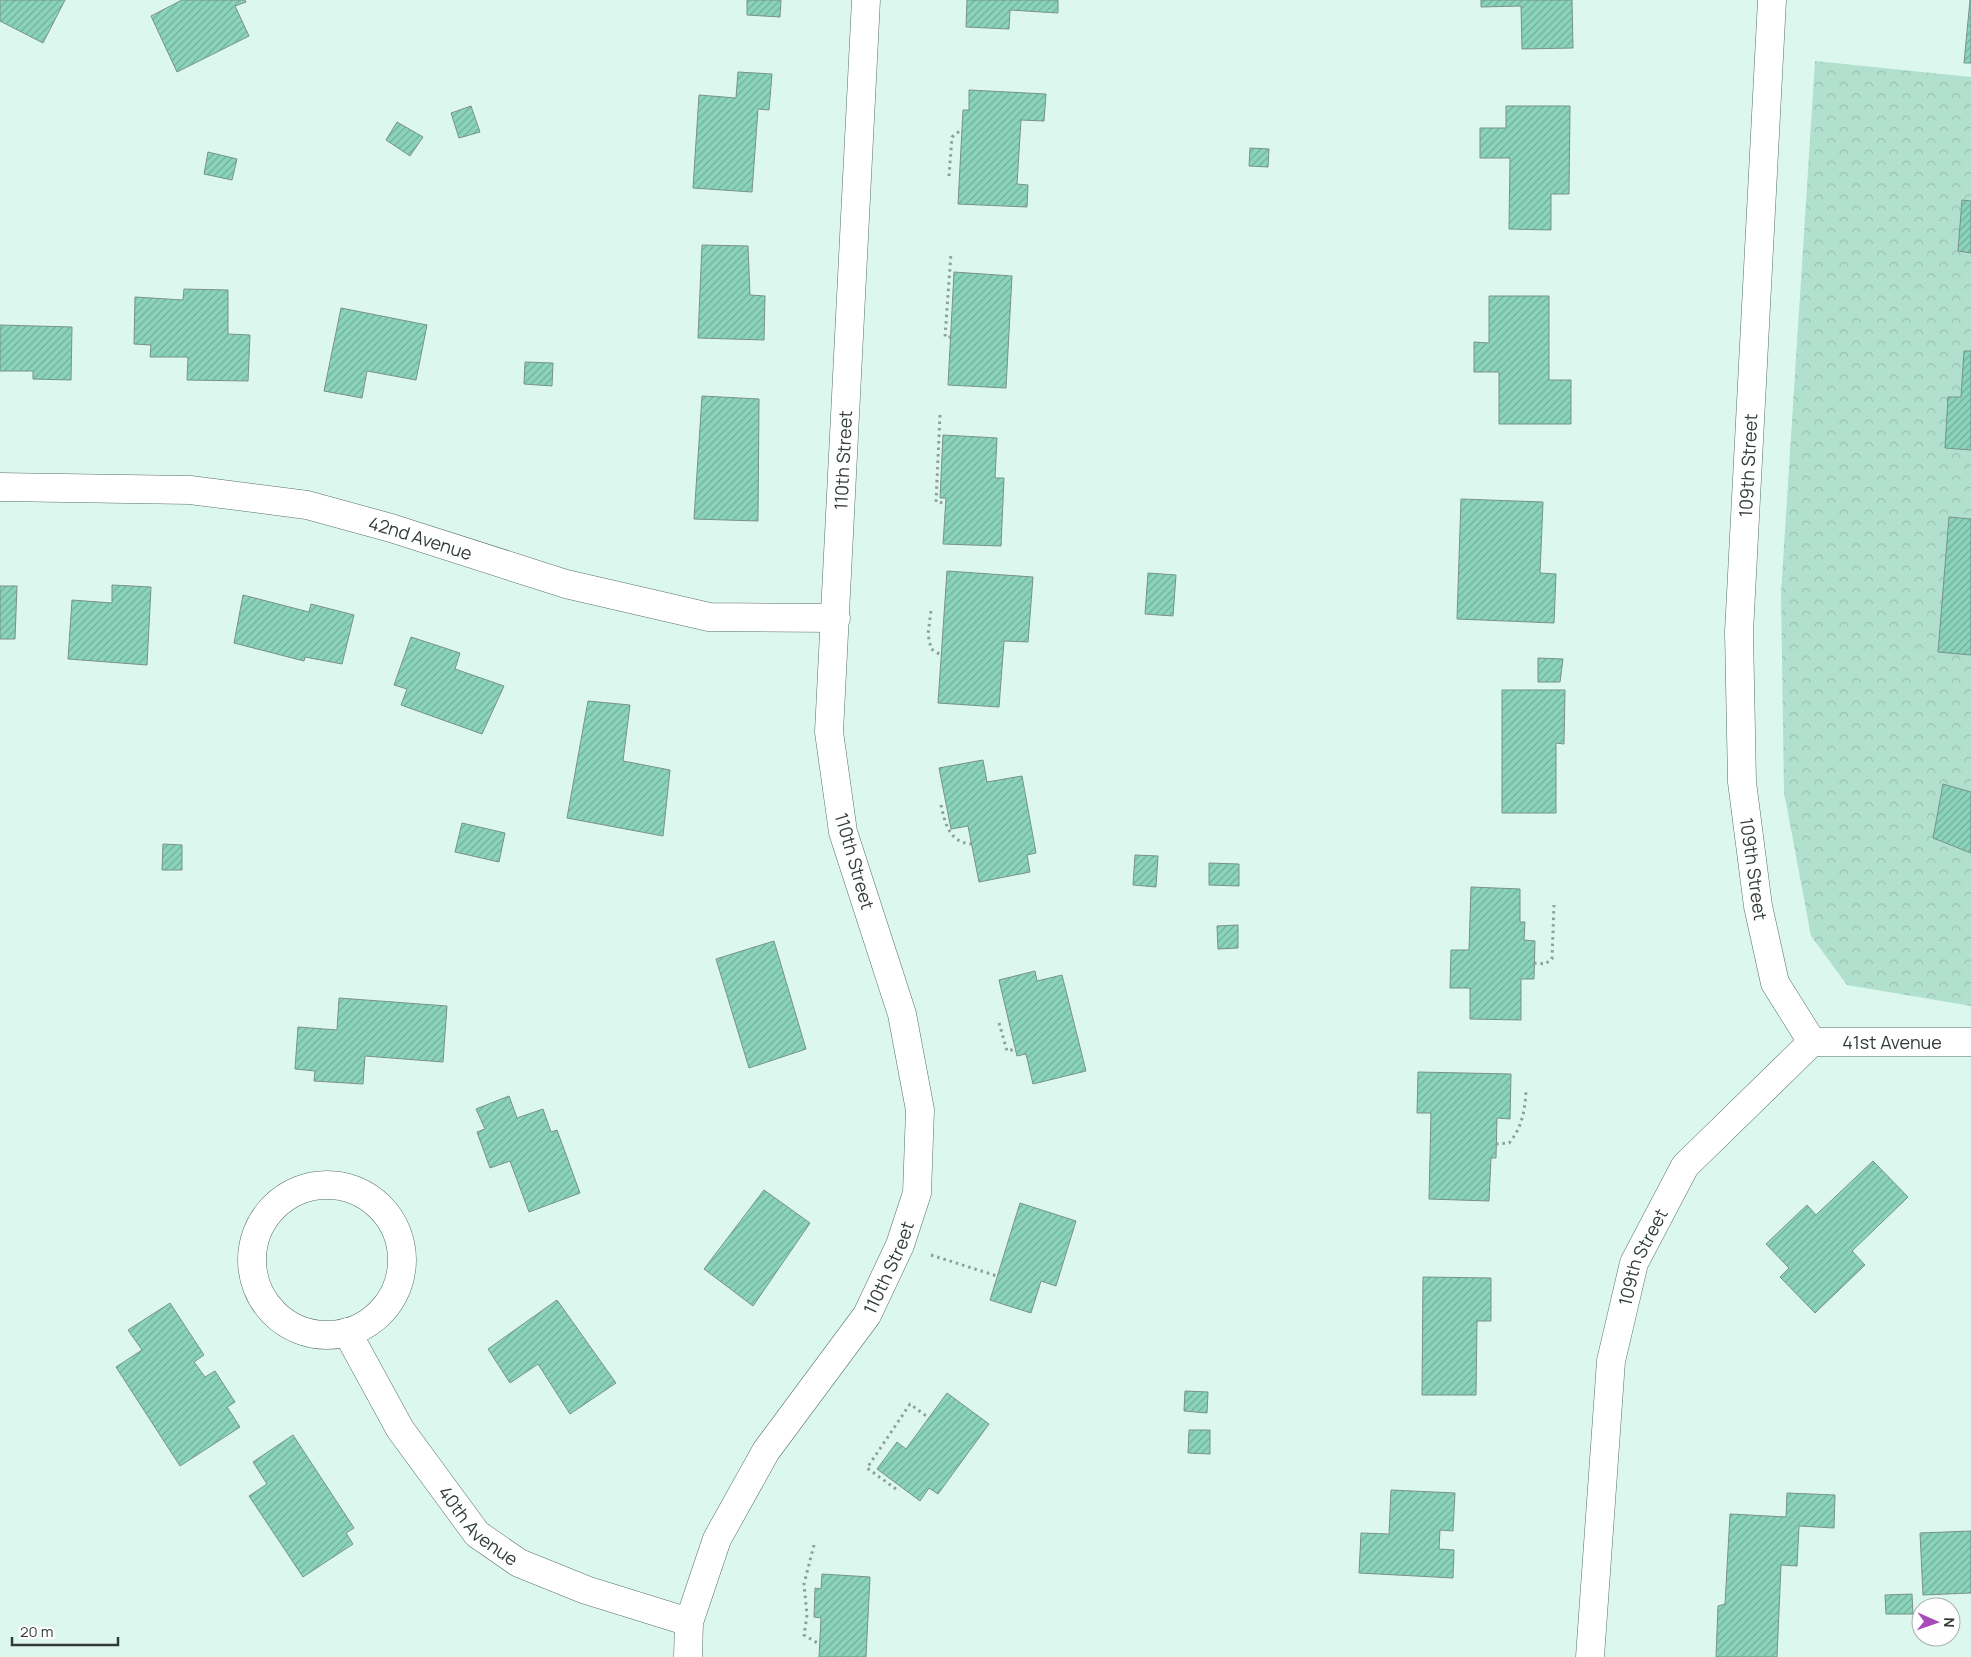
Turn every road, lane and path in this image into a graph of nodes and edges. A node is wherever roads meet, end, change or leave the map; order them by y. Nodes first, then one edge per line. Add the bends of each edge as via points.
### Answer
1 (866, 0) edge
2 (1772, 0) edge
3 (961, 130) dead end
4 (949, 176) dead end
5 (951, 253) dead end
6 (951, 337) dead end
7 (940, 415) dead end
8 (0, 487) edge
9 (945, 503) dead end
10 (931, 611) dead end
11 (836, 618) junction
12 (941, 655) dead end
13 (941, 805) dead end
14 (971, 844) dead end
15 (1554, 905) dead end
16 (1534, 964) dead end
17 (999, 1024) dead end
18 (1812, 1042) junction
19 (1971, 1042) edge
20 (1016, 1049) dead end
21 (1526, 1091) dead end
22 (1496, 1144) dead end
23 (900, 1245) junction
24 (997, 1276) dead end
25 (347, 1332) junction
26 (929, 1418) dead end
27 (896, 1489) dead end
28 (814, 1544) dead end
29 (690, 1622) junction
30 (819, 1644) dead end
31 (688, 1657) edge
32 (1590, 1657) edge

1 - 11 street, 110th Street
2 - 18 street, 109th Street via 1738,632 1742,773 1758,906 1775,983
3 - 4 path via 952,137
5 - 6 path via 945,337
7 - 9 path via 936,502
8 - 11 street, 42nd Avenue via 190,490 307,505 392,528 566,584 709,617
10 - 12 path via 928,634 931,649
11 - 23 street, 110th Street via 829,732 844,832 902,1014 920,1110 917,1193
13 - 14 path via 949,832
15 - 16 path via 1552,959 1545,964
17 - 20 path via 1007,1051
18 - 19 street, 41st Avenue
18 - 32 street, 109th Street via 1685,1166 1634,1263 1611,1361
21 - 22 path via 1524,1112 1515,1136 1508,1143
23 - 24 path
23 - 29 street, 110th Street via 867,1315 766,1451 717,1539
25 - 25 street via 370,1322 388,1305 396,1290 403,1257 398,1232 385,1210 365,1194 342,1185 316,1185 293,1192 274,1207 260,1227 253,1250 254,1275 262,1298 278,1316 298,1329 322,1335
25 - 29 street, 40th Avenue via 400,1429 477,1534 519,1563 586,1590
26 - 27 path via 910,1404 867,1468
28 - 30 path via 804,1584 807,1615 804,1635
29 - 31 street, 110th Street

